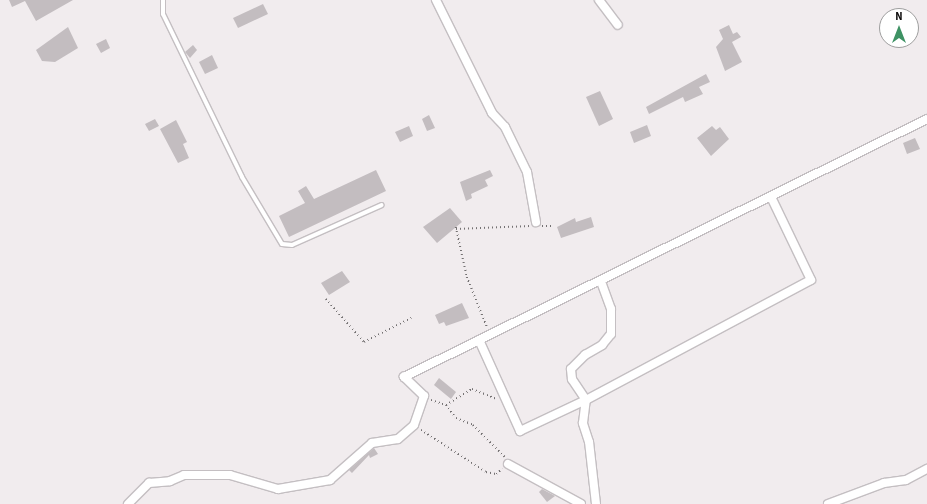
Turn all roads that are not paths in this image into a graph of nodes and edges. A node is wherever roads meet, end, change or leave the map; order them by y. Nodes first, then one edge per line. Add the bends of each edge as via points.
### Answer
1 (163, 0) edge
2 (436, 0) edge
3 (600, 0) edge
4 (618, 25) dead end
5 (927, 119) edge
6 (771, 197) junction
7 (382, 205) dead end
8 (536, 222) dead end
9 (601, 281) junction
10 (479, 340) junction
11 (586, 400) junction
12 (508, 464) road end
13 (927, 469) edge
14 (128, 504) edge
15 (581, 504) edge
16 (596, 504) edge
17 (828, 504) edge

1 - 7 lane via 163,14 239,170 282,244 292,245
2 - 8 street via 492,113 505,127 527,172
3 - 4 street
5 - 6 street
6 - 9 street
6 - 11 street via 811,280
9 - 10 street
9 - 11 street via 611,309 611,334 602,345 585,355 571,369 572,379
10 - 11 street via 520,431
10 - 14 street via 404,377 424,398 414,425 398,438 372,443 330,480 314,485 278,489 230,475 184,475 170,481 149,483
11 - 16 street via 584,423 589,442
12 - 15 street
13 - 17 street via 906,480 878,484

